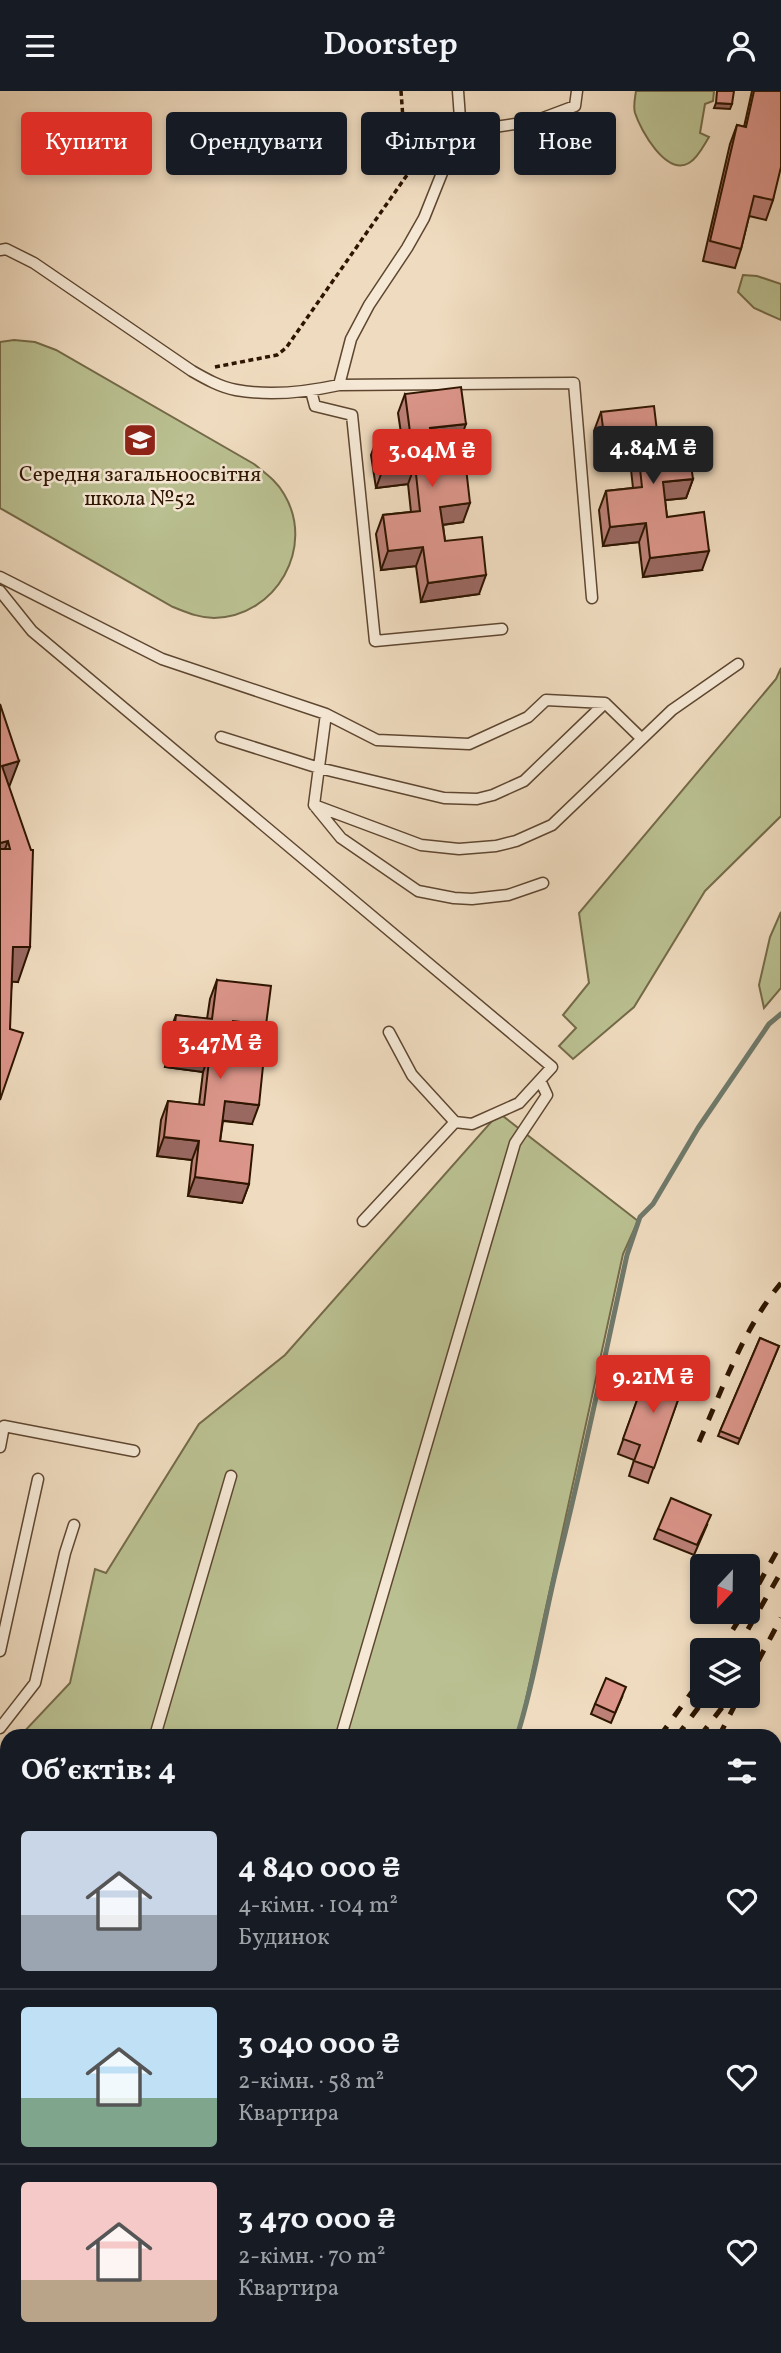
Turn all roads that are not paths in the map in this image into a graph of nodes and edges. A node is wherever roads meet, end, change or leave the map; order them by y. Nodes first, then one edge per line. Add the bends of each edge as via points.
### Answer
1 (458, 91) edge
2 (577, 91) edge
3 (460, 112) edge
4 (500, 126) edge
5 (441, 175) edge
6 (0, 250) edge
7 (339, 385) junction
8 (311, 391) junction
9 (0, 577) edge
10 (0, 591) edge
11 (592, 598) dead end
12 (502, 629) dead end
13 (738, 664) dead end
14 (605, 703) junction
15 (326, 714) junction
16 (222, 737) dead end
17 (641, 739) junction
18 (319, 768) junction
19 (314, 805) junction
20 (543, 883) dead end
21 (389, 1032) dead end
22 (540, 1080) junction
23 (455, 1122) junction
24 (363, 1221) dead end
25 (0, 1447) edge
26 (134, 1451) dead end
27 (231, 1476) dead end
28 (38, 1479) dead end
29 (74, 1525) dead end
30 (0, 1651) edge
31 (0, 1728) edge
32 (157, 1729) edge
33 (343, 1729) edge

1 - 3 lane
2 - 4 lane via 575,107 535,121
5 - 7 lane via 424,218 351,339
6 - 8 lane via 34,263 212,383 236,390
7 - 8 lane
7 - 11 lane via 574,383
8 - 12 lane via 315,406 352,415 374,641
9 - 15 lane via 162,659
10 - 22 lane via 32,631 552,1067
13 - 17 lane
14 - 15 lane via 546,700 527,717 469,744 377,740
14 - 17 lane
14 - 18 lane via 537,771 493,795 444,798
15 - 18 lane
16 - 18 lane
17 - 19 lane via 552,825 496,846 421,845
18 - 19 lane
19 - 20 lane via 341,838 418,891 490,898
21 - 23 lane via 412,1075
22 - 23 lane via 519,1103 472,1124
22 - 33 lane via 547,1095 515,1143
23 - 24 lane
25 - 26 lane via 4,1426
27 - 32 lane
28 - 30 lane
29 - 31 lane via 35,1683

